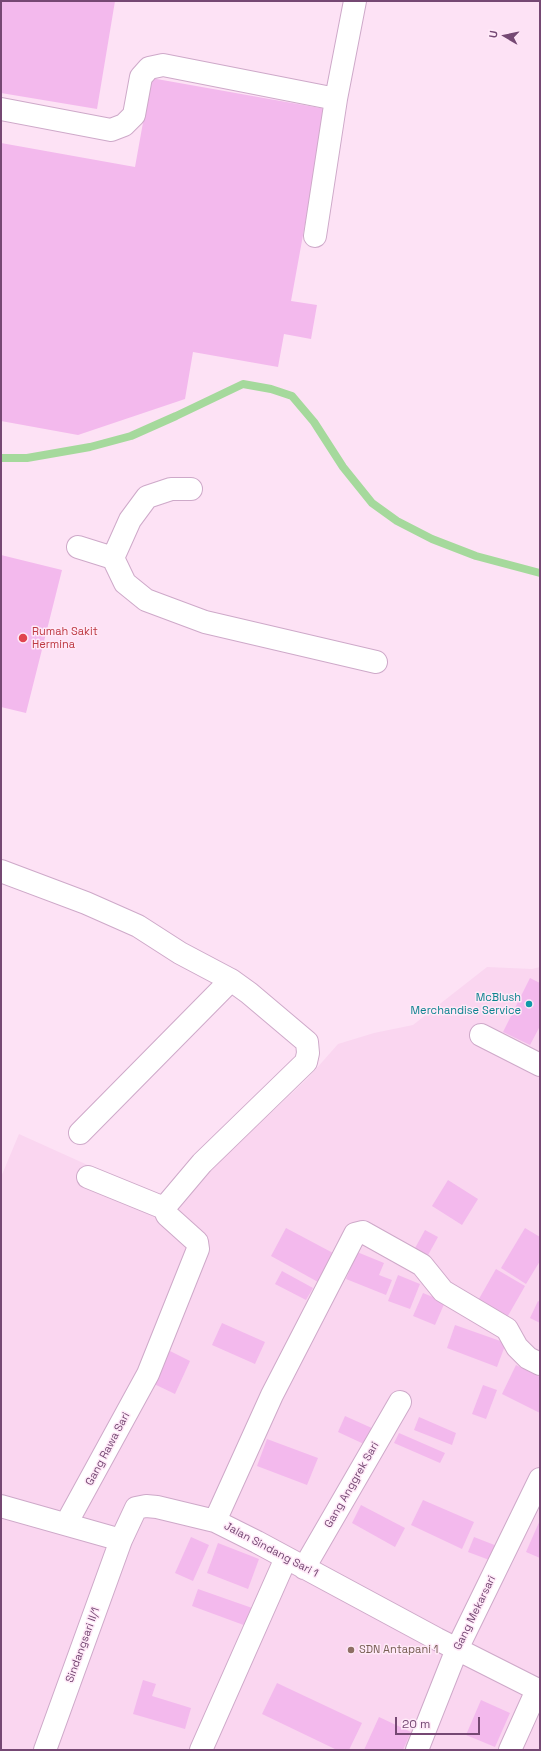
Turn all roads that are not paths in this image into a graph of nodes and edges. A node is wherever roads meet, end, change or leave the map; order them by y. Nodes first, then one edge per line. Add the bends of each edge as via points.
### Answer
1 (355, 1) edge
2 (336, 99) junction
3 (1, 109) edge
4 (315, 236) dead end
5 (191, 489) dead end
6 (78, 546) dead end
7 (113, 558) junction
8 (376, 662) dead end
9 (1, 871) edge
10 (231, 980) junction
11 (481, 1034) dead end
12 (540, 1065) edge
13 (80, 1133) dead end
14 (88, 1178) dead end
15 (164, 1208) junction
16 (540, 1364) edge
17 (400, 1402) dead end
18 (540, 1479) edge
19 (1, 1506) edge
20 (215, 1521) junction
21 (66, 1524) junction
22 (121, 1540) junction
23 (295, 1563) junction
24 (457, 1649) junction
25 (539, 1690) edge
26 (45, 1750) edge
27 (201, 1750) edge
28 (417, 1750) edge
29 (510, 1750) edge

1 - 2 street
2 - 3 street via 163,65 149,68 142,77 134,115 124,125 111,130
2 - 4 street
5 - 7 street via 171,489 147,497 130,520
6 - 7 street
7 - 8 street via 125,583 146,600 205,622
9 - 10 street via 138,926 180,953
10 - 13 street
10 - 15 street via 307,1042 306,1062 202,1163
11 - 12 street
14 - 15 street
15 - 21 street, Gang Rawa Sari via 167,1215 197,1242 198,1249 148,1374
16 - 20 street via 528,1358 507,1329 443,1291 422,1266 363,1232 355,1234 272,1395
17 - 23 street, Gang Anggrek Sari
18 - 24 street, Gang Mekarsari
19 - 21 street
20 - 22 street, Jalan Sindang Sari 1 via 157,1507 136,1508
20 - 23 street, Jalan Sindang Sari 1
21 - 22 street
22 - 26 street, Sindangsari II/1
23 - 24 street, Jalan Sindang Sari 1
23 - 27 street, Gang Anggrek Sari
24 - 25 street, Jalan Sindang Sari 1
24 - 28 street, Gang Mekarsari
25 - 29 street

